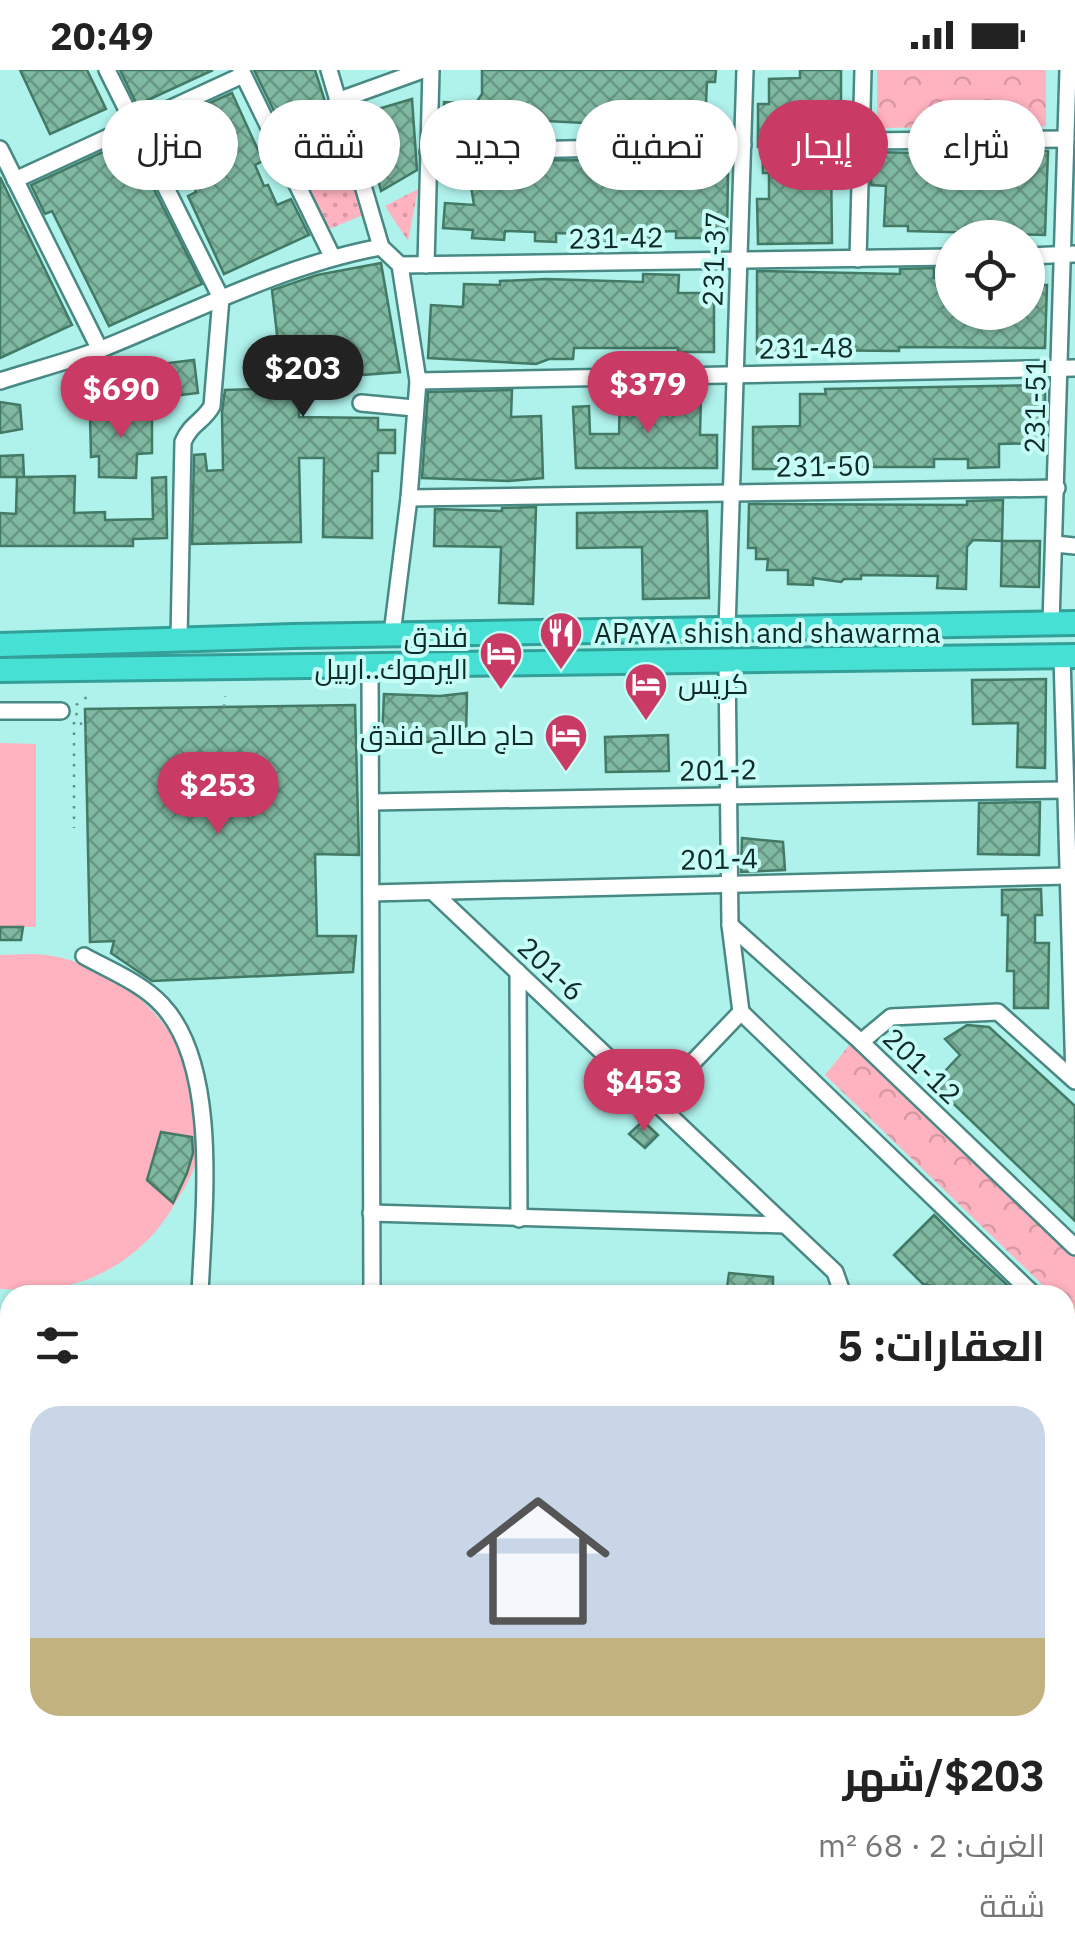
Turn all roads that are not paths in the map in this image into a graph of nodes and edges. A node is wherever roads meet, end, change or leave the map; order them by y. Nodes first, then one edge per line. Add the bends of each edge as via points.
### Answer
1 (108, 70) edge
2 (329, 70) edge
3 (423, 70) edge
4 (431, 70) edge
5 (745, 70) edge
6 (862, 70) edge
7 (1068, 70) edge
8 (242, 72) edge
9 (122, 100) edge
10 (185, 100) edge
11 (337, 100) edge
12 (340, 100) edge
13 (430, 100) edge
14 (862, 100) edge
15 (1066, 139) junction
16 (102, 140) edge
17 (888, 141) edge
18 (742, 145) junction
19 (0, 149) edge
20 (556, 149) edge
21 (15, 180) junction
22 (167, 190) edge
23 (364, 190) edge
24 (427, 190) edge
25 (860, 190) edge
26 (381, 247) junction
27 (1069, 255) edge
28 (332, 256) junction
29 (935, 257) edge
30 (858, 259) junction
31 (739, 262) junction
32 (400, 265) junction
33 (426, 265) junction
34 (221, 298) junction
35 (100, 350) junction
36 (1068, 369) edge
37 (736, 374) junction
38 (418, 381) junction
39 (0, 382) edge
40 (361, 402) dead end
41 (414, 408) junction
42 (1067, 458) edge
43 (1058, 488) junction
44 (732, 493) junction
45 (409, 498) junction
46 (1055, 544) junction
47 (1075, 546) edge
48 (1051, 623) junction
49 (1075, 623) edge
50 (728, 629) junction
51 (0, 631) edge
52 (392, 634) junction
53 (179, 638) junction
54 (110, 640) junction
55 (0, 645) edge
56 (1068, 656) edge
57 (727, 661) junction
58 (370, 667) junction
59 (0, 670) edge
60 (106, 670) junction
61 (0, 683) edge
62 (68, 709) road end
63 (0, 711) edge
64 (1066, 790) junction
65 (729, 795) junction
66 (371, 802) junction
67 (1068, 876) junction
68 (730, 884) junction
69 (433, 892) junction
70 (371, 893) junction
71 (730, 926) junction
72 (84, 956) dead end
73 (518, 972) junction
74 (741, 1012) junction
75 (860, 1042) junction
76 (1074, 1080) edge
77 (655, 1102) junction
78 (372, 1213) junction
79 (519, 1218) junction
80 (786, 1226) junction
81 (1075, 1248) edge
82 (200, 1285) edge
83 (372, 1285) edge
84 (840, 1285) edge
85 (1024, 1285) edge

1 - 9 street
2 - 11 street
3 - 12 street
4 - 13 street
5 - 18 street, 231-37
6 - 14 street
7 - 15 street, 231-51
8 - 10 street
8 - 28 street
15 - 17 street
15 - 27 street, 231-51
16 - 21 street
18 - 20 street
18 - 31 street, 231-37
19 - 21 street
21 - 35 street
22 - 34 street
23 - 26 street
24 - 33 street
25 - 30 street
26 - 28 street
26 - 32 street
27 - 36 street, 231-51
28 - 34 street
29 - 30 street, 231-42
30 - 31 street, 231-42
31 - 33 street, 231-42
31 - 37 street, 231-37
32 - 33 street, 231-42
32 - 38 street
34 - 35 street
34 - 53 street via 212,406 182,442
35 - 39 street
36 - 37 street, 231-48
36 - 42 street, 231-51
37 - 38 street, 231-48
37 - 44 street, 231-37
38 - 41 street
40 - 41 street
41 - 45 street
42 - 43 street, 231-51
43 - 44 street, 231-50
43 - 46 street, 231-51
44 - 45 street, 231-50
44 - 50 street, 231-37
45 - 52 street
46 - 47 street
46 - 48 street, 231-51
48 - 49 highway
48 - 50 highway
50 - 52 highway
51 - 54 highway
52 - 53 highway
53 - 54 highway
54 - 55 highway
56 - 57 highway
56 - 64 street
57 - 58 highway
57 - 65 street
58 - 60 highway
58 - 66 street
59 - 60 highway
60 - 61 highway
62 - 63 street
64 - 65 street, 201-2
64 - 67 street
65 - 66 street, 201-2
65 - 68 street
66 - 70 street
67 - 68 street, 201-4
67 - 76 street
68 - 69 street, 201-4
68 - 71 street
69 - 70 street, 201-4
69 - 73 street, 201-6
70 - 78 street
71 - 74 street
71 - 75 street, 201-12
72 - 82 street via 162,1005 191,1052 203,1120
73 - 77 street, 201-6
73 - 79 street
74 - 77 street
74 - 85 street
75 - 76 street via 891,1017 998,1012
75 - 81 street, 201-12
77 - 80 street, 201-6
78 - 79 street
78 - 83 street
79 - 80 street
80 - 84 street, 201-6 via 835,1272

